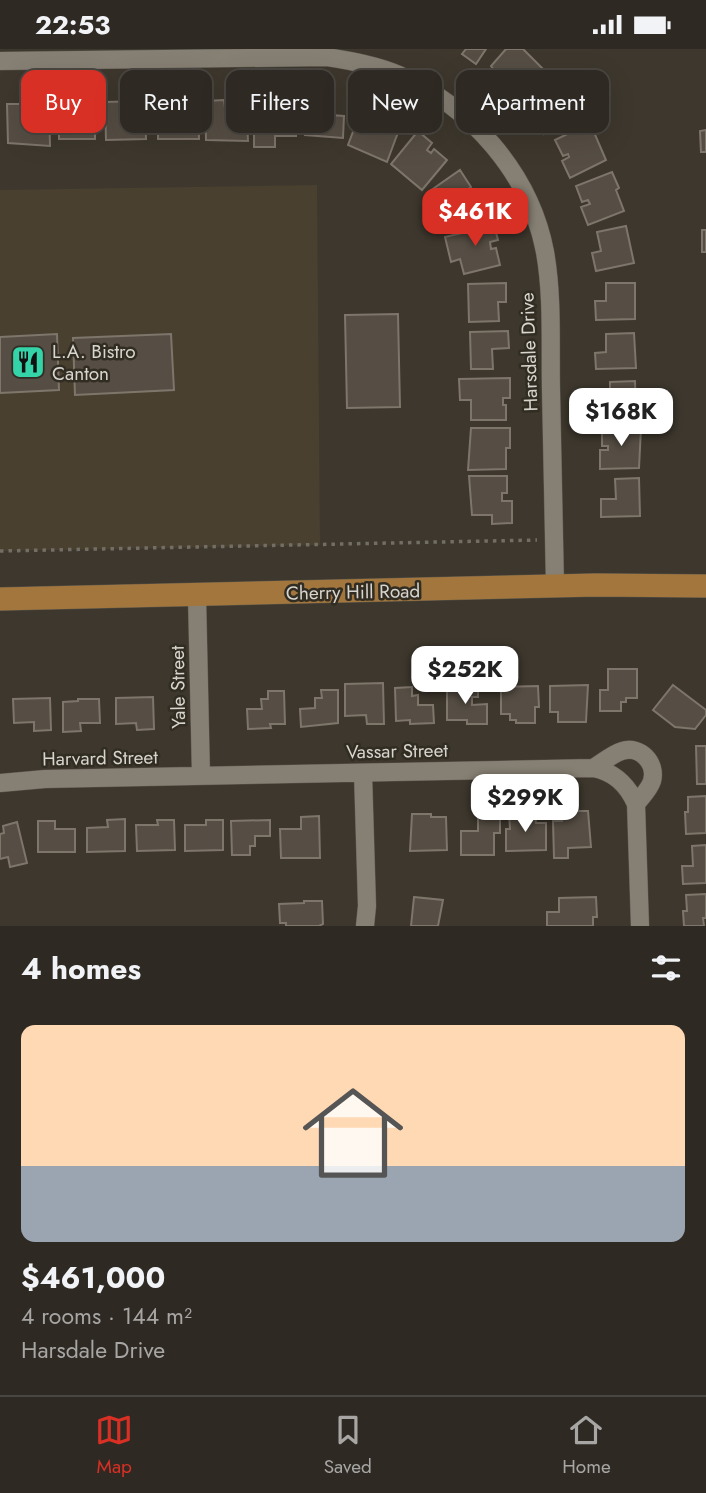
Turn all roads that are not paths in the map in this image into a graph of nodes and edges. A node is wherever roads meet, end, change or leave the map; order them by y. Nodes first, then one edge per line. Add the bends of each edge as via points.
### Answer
1 (0, 61) edge
2 (555, 586) junction
3 (706, 586) edge
4 (197, 596) junction
5 (0, 600) edge
6 (593, 768) junction
7 (363, 773) junction
8 (201, 776) junction
9 (0, 783) edge
10 (636, 804) junction
11 (365, 926) edge
12 (640, 926) edge

1 - 2 street, Harsdale Drive via 327,57 397,74 459,111 512,171 532,210 544,252
2 - 3 main road, Cherry Hill Road
2 - 4 main road, Cherry Hill Road
4 - 5 main road, Cherry Hill Road
4 - 8 street, Yale Street
6 - 7 street, Vassar Street
6 - 10 street, Vassar Street via 620,779
6 - 10 street, Vassar Street via 623,751 632,750 648,759 653,776
7 - 8 street, Vassar Street
7 - 11 street
8 - 9 street, Harvard Street
10 - 12 street

